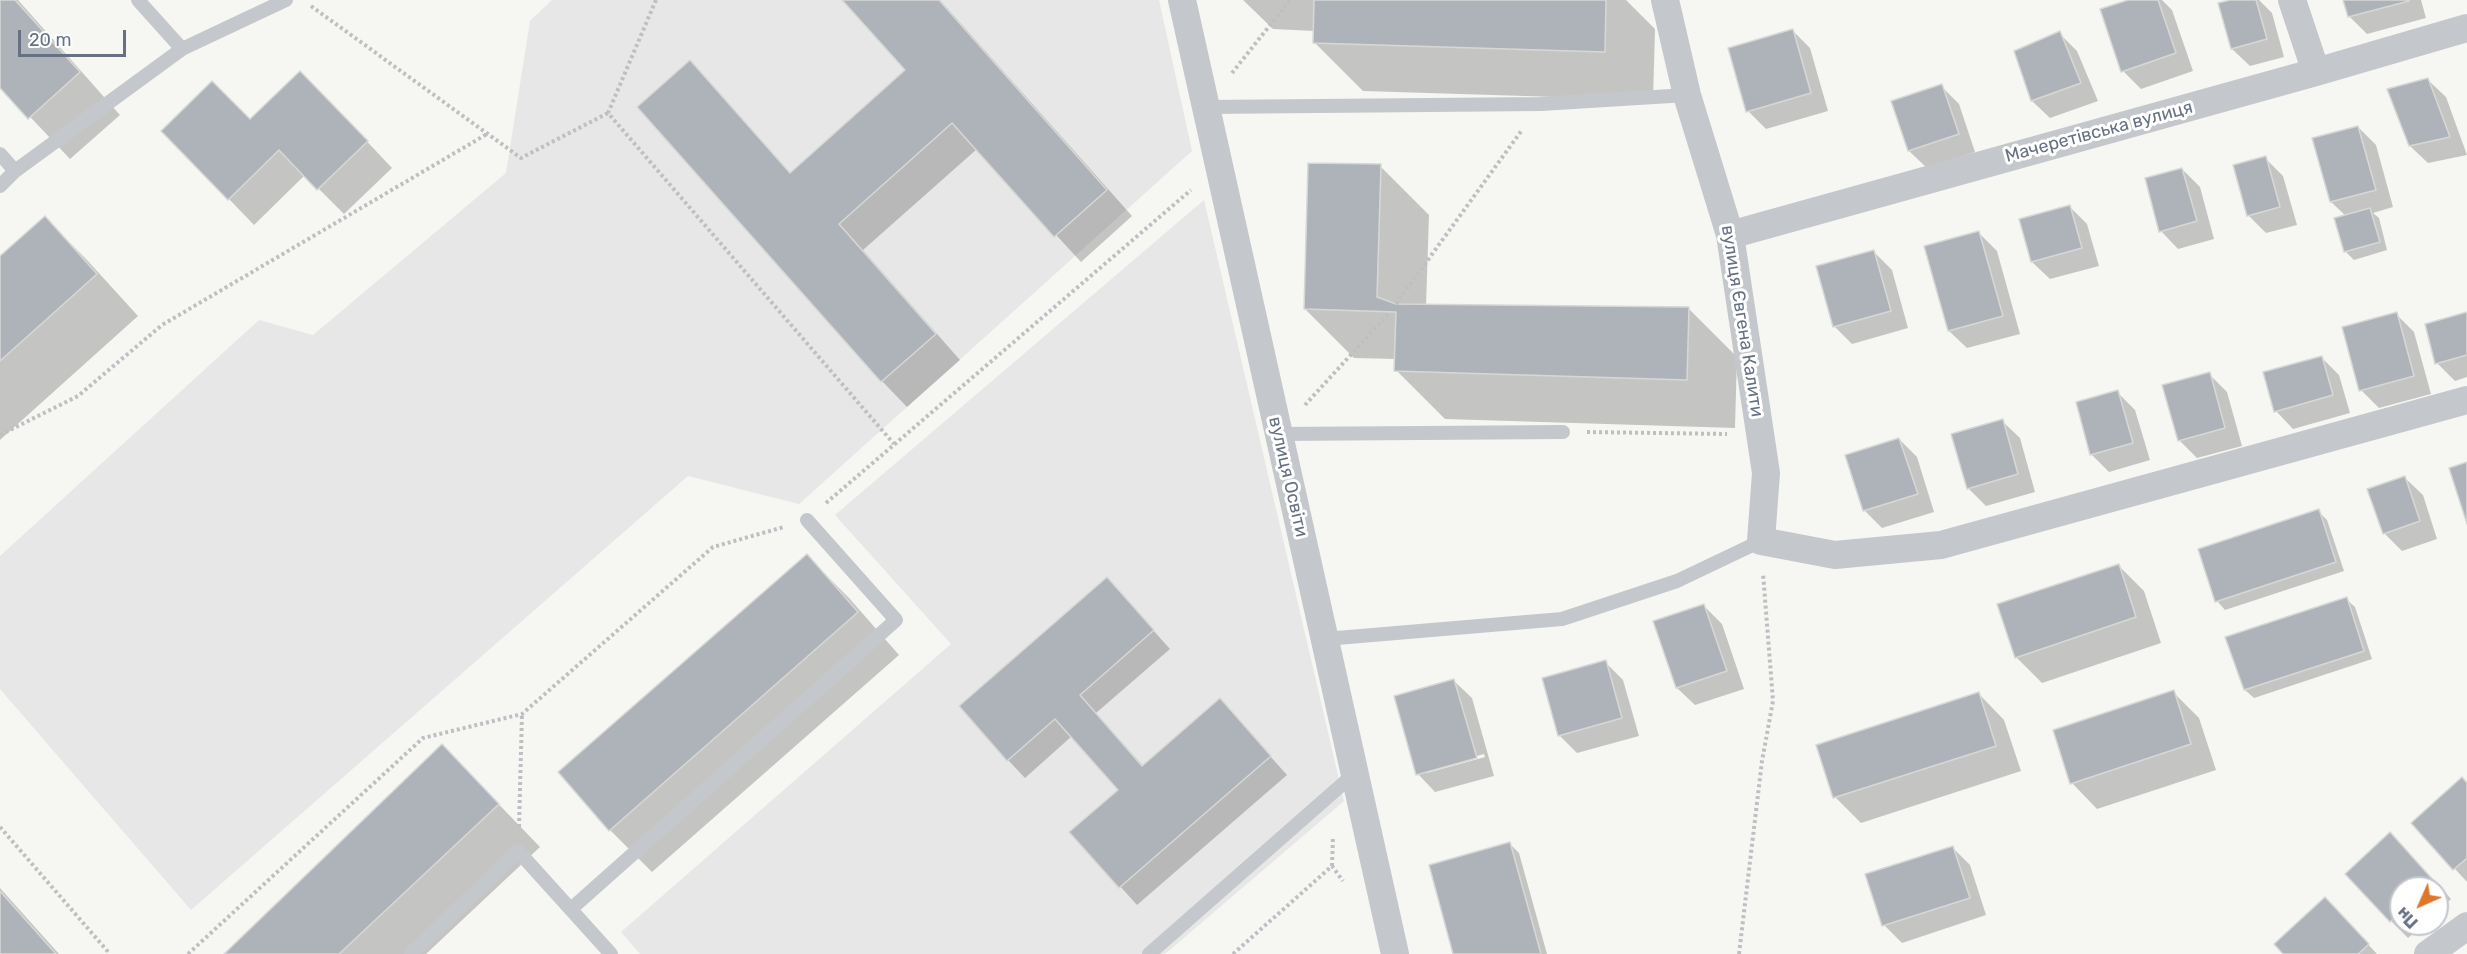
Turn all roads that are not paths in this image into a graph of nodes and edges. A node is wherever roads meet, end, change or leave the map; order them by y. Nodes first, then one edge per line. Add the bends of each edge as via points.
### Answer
1 (138, 0) edge
2 (286, 0) edge
3 (1182, 0) edge
4 (1665, 0) edge
5 (2292, 0) edge
6 (2467, 28) edge
7 (182, 49) junction
8 (2316, 72) junction
9 (1687, 95) junction
10 (1206, 107) junction
11 (0, 154) edge
12 (15, 171) junction
13 (0, 186) edge
14 (1730, 234) junction
15 (2467, 400) edge
16 (1563, 432) road end
17 (1279, 434) junction
18 (807, 520) road end
19 (1761, 541) junction
20 (1324, 639) junction
21 (1354, 774) junction
22 (571, 909) junction
23 (2462, 940) edge
24 (411, 954) edge
25 (611, 954) edge
26 (1149, 954) edge
27 (1395, 954) edge
28 (2428, 954) edge

1 - 7 lane
2 - 7 lane
3 - 10 street, вулиця Освіти
4 - 9 street, вулиця Євгена Калити
5 - 8 street
6 - 8 street, Мачеретівська вулиця
7 - 12 lane
8 - 14 street, Мачеретівська вулиця
9 - 10 lane via 1541,104
9 - 14 street, вулиця Євгена Калити
10 - 17 street, вулиця Освіти
11 - 12 lane
12 - 13 lane
14 - 19 street, вулиця Євгена Калити via 1766,473
15 - 19 street via 1941,545 1835,555
16 - 17 lane
17 - 20 street, вулиця Освіти
18 - 22 lane via 896,620
19 - 20 lane via 1677,581 1562,618
20 - 21 street, вулиця Освіти
21 - 26 lane
21 - 27 street, вулиця Освіти
22 - 24 lane via 519,851
22 - 25 lane
23 - 28 street

